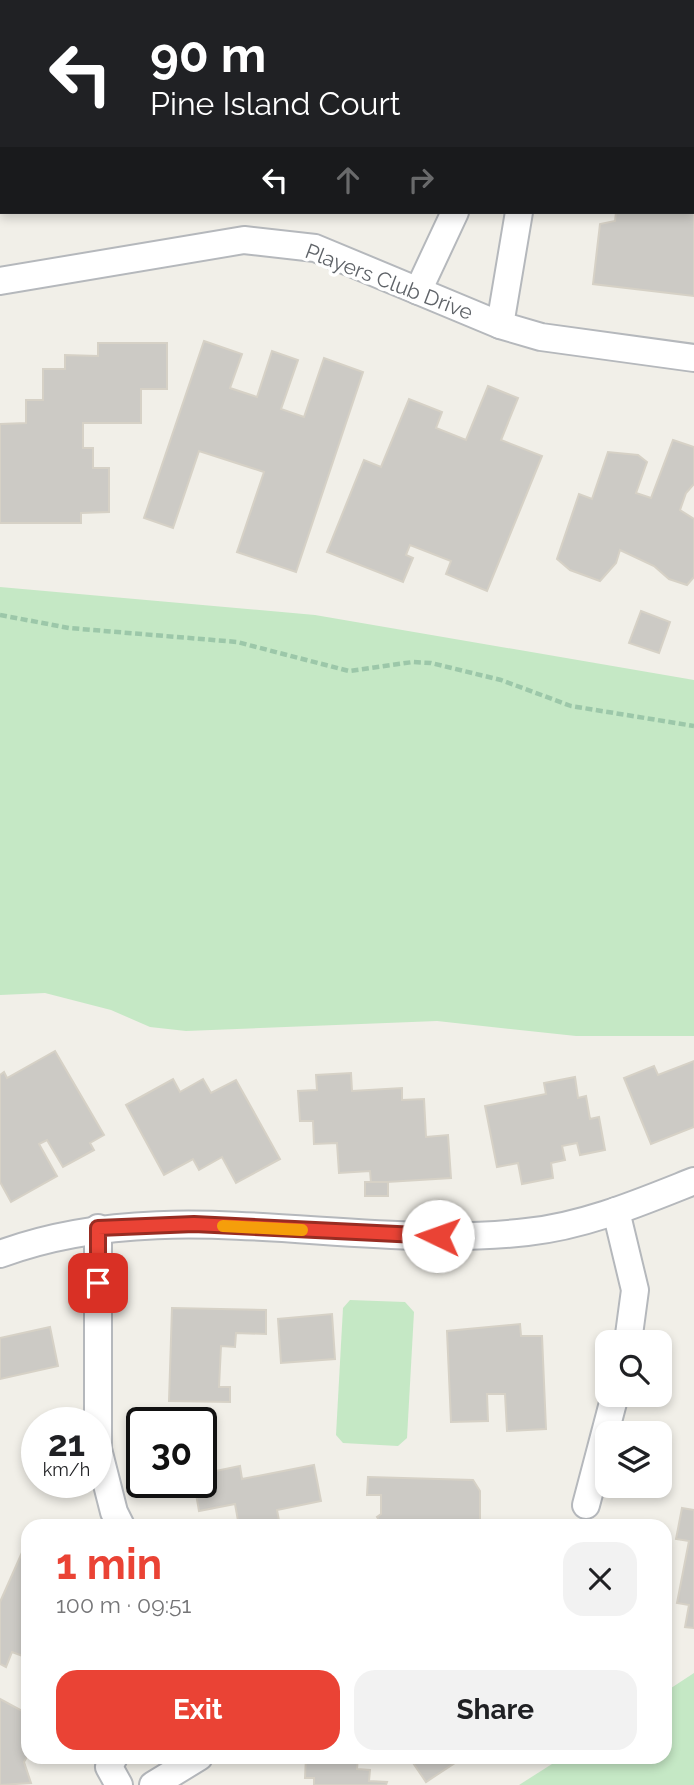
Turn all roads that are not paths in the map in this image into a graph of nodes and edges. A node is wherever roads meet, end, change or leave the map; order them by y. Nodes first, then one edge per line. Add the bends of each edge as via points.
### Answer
1 (454, 214) edge
2 (519, 214) edge
3 (0, 281) edge
4 (418, 290) junction
5 (500, 325) junction
6 (694, 358) edge
7 (694, 1181) edge
8 (616, 1211) junction
9 (98, 1228) junction
10 (0, 1254) edge
11 (630, 1330) edge
12 (612, 1407) edge
13 (586, 1505) dead end
14 (118, 1519) edge
15 (110, 1764) edge
16 (188, 1764) edge
17 (119, 1785) edge
18 (153, 1785) edge

1 - 4 street
2 - 5 street
3 - 4 street, Players Club Drive via 244,240 314,248
4 - 5 street, Players Club Drive
5 - 6 street, Players Club Drive via 541,337
7 - 8 street
8 - 9 street via 528,1232 438,1236 194,1224
8 - 11 street via 635,1290
9 - 10 street
9 - 14 street via 98,1449
12 - 13 street
15 - 17 street
16 - 18 street

